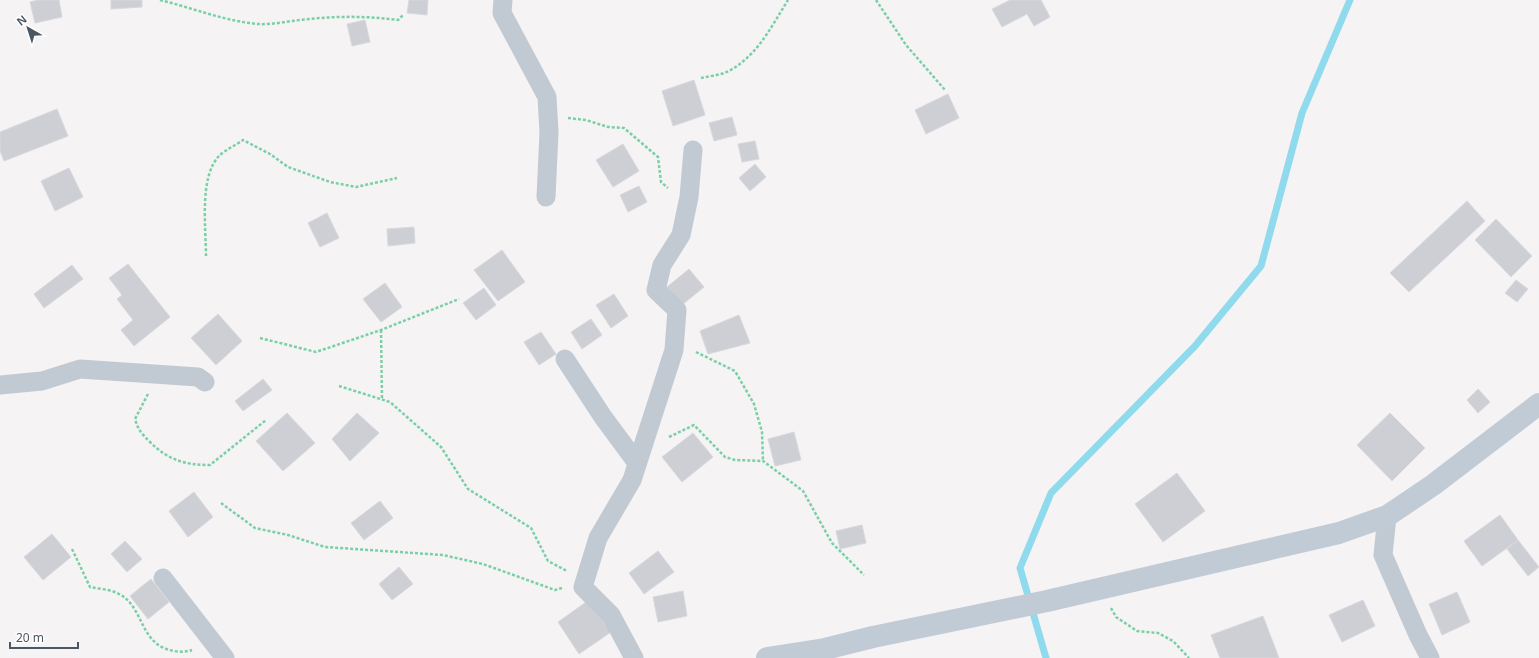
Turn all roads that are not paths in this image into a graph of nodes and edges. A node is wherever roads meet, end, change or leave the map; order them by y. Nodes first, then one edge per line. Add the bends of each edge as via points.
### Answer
1 (503, 0) edge
2 (693, 150) dead end
3 (546, 197) dead end
4 (565, 359) dead end
5 (205, 382) dead end
6 (0, 385) edge
7 (1539, 404) edge
8 (637, 463) junction
9 (1388, 516) junction
10 (163, 578) dead end
11 (225, 658) edge
12 (634, 658) edge
13 (767, 658) edge
14 (1430, 658) edge

1 - 3 street via 502,13 547,97 549,132
2 - 8 street via 688,201 681,235 662,265 656,290 677,310 674,350
4 - 8 street
5 - 6 street via 198,377 80,369 42,381
7 - 9 street
8 - 12 street via 632,480 598,538 583,587 611,615
9 - 13 street via 1339,533 1047,601 825,649
9 - 14 street via 1383,555
10 - 11 street

